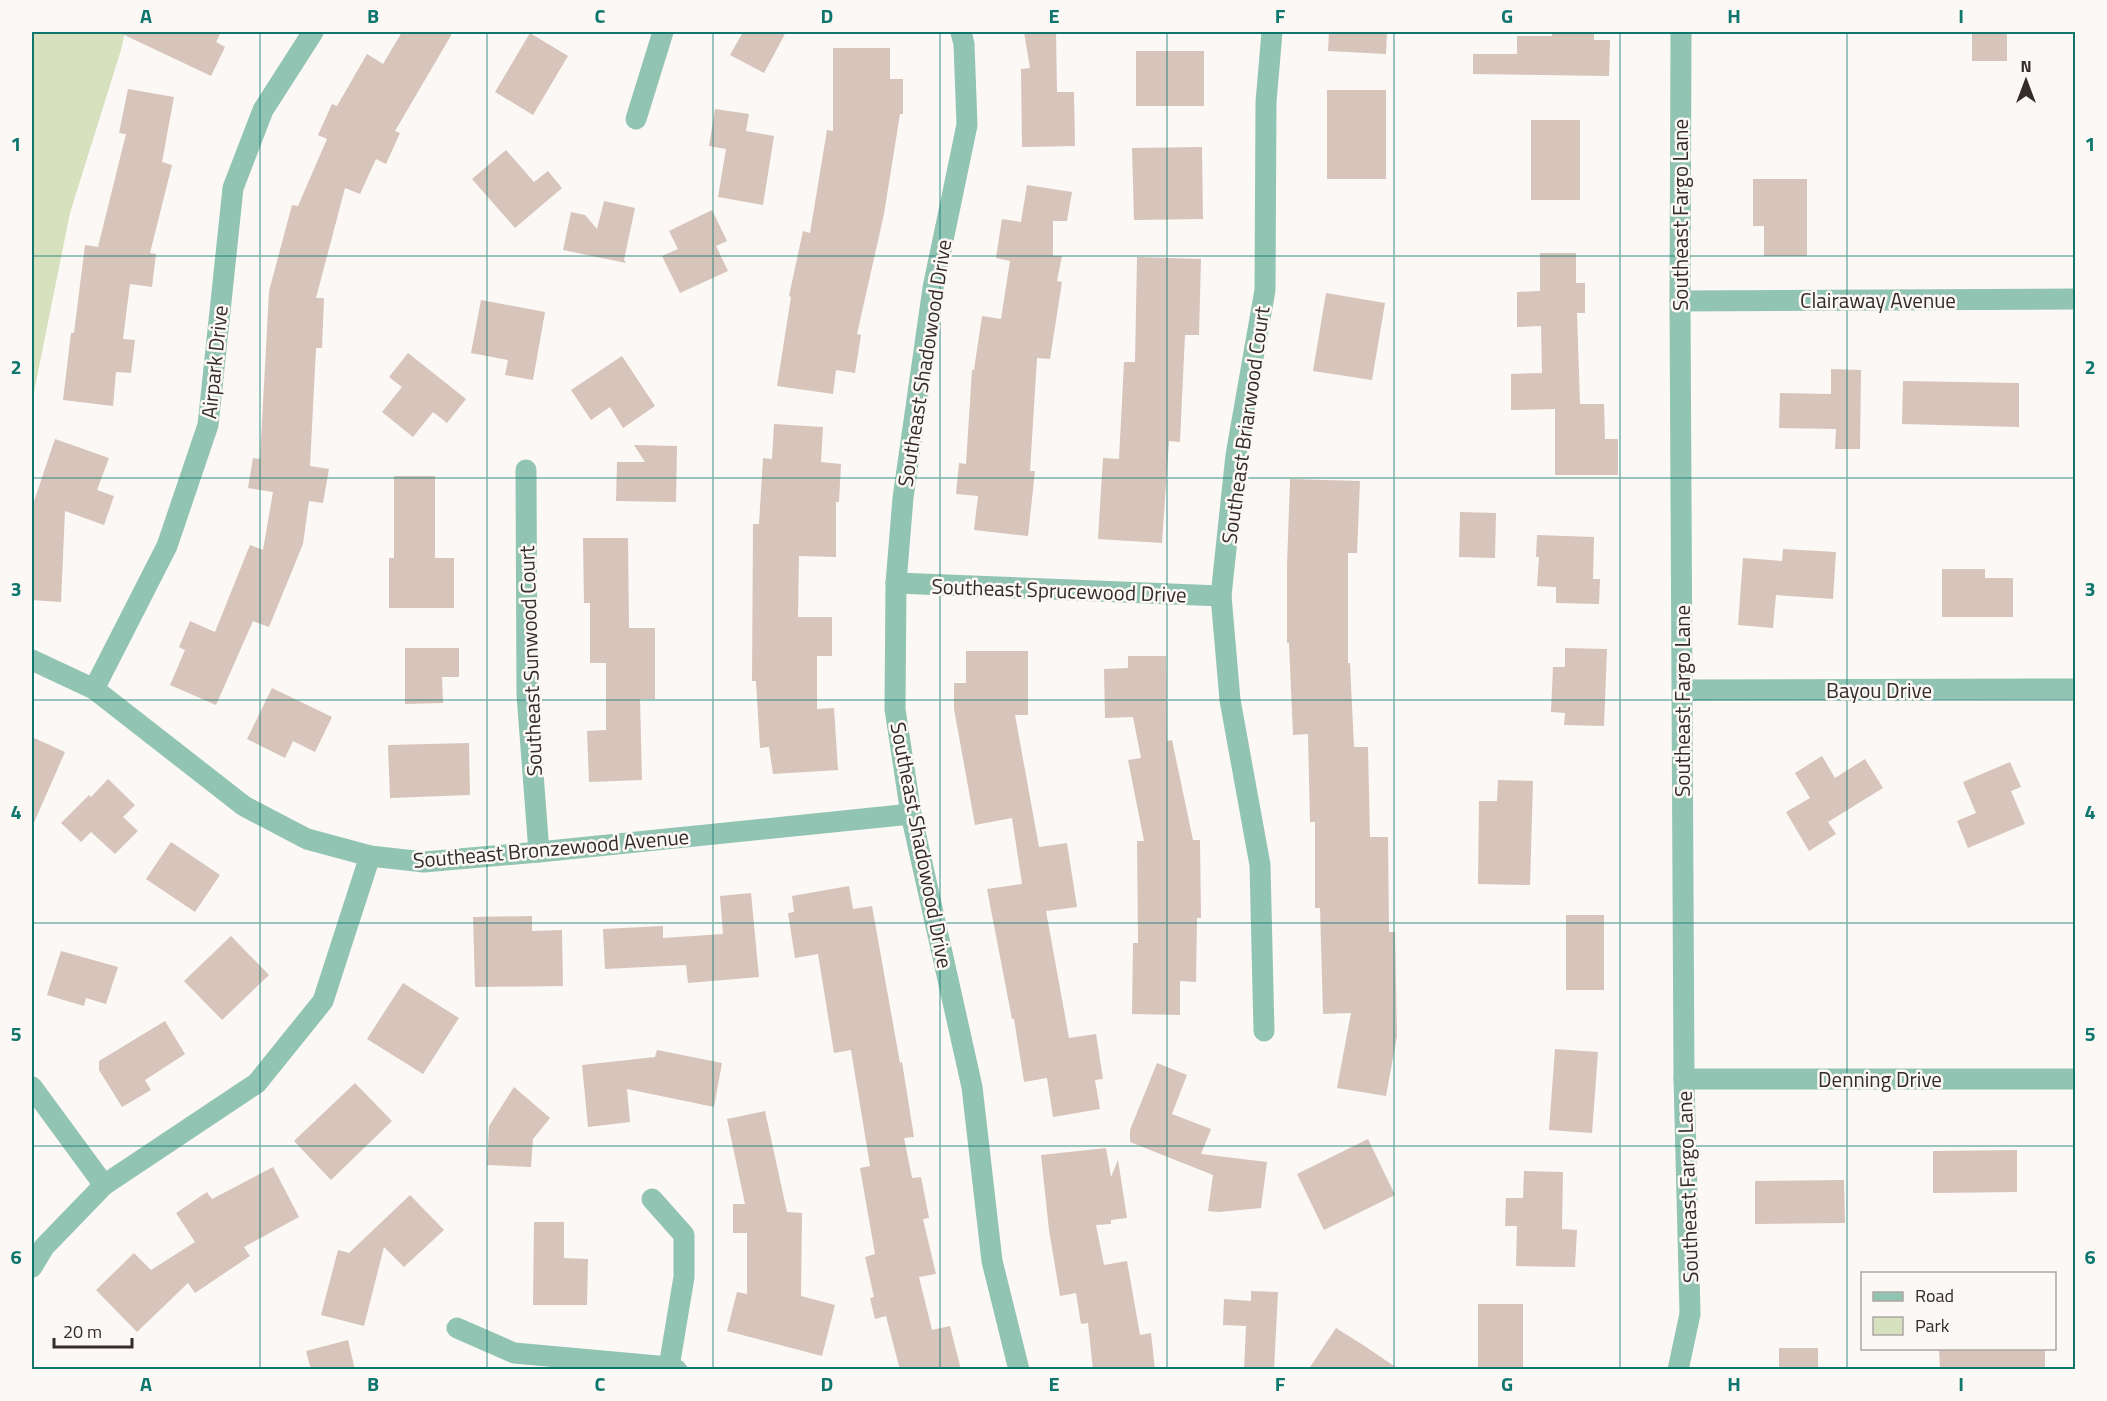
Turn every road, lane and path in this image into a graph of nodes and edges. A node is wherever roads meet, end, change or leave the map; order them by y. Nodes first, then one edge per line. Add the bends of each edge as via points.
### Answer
1 (313, 32) edge
2 (663, 32) edge
3 (961, 32) edge
4 (1272, 32) edge
5 (1681, 32) edge
6 (636, 119) dead end
7 (2076, 299) edge
8 (1680, 301) junction
9 (526, 470) dead end
10 (896, 583) junction
11 (1221, 596) junction
12 (32, 660) edge
13 (94, 689) junction
14 (2076, 689) edge
15 (1683, 690) junction
16 (912, 814) junction
17 (539, 852) junction
18 (370, 856) junction
19 (1264, 1031) dead end
20 (1684, 1079) junction
21 (2076, 1079) edge
22 (32, 1087) edge
23 (104, 1185) junction
24 (652, 1199) dead end
25 (32, 1268) edge
26 (457, 1328) dead end
27 (673, 1368) edge
28 (1019, 1370) edge
29 (1678, 1370) edge

1 - 13 street, Airpark Drive via 263,111 233,188 208,425 167,546
2 - 6 street
3 - 10 street, Southeast Shadowood Drive via 967,125 933,288 903,498
4 - 11 street, Southeast Briarwood Court via 1266,102 1265,290 1236,455
5 - 8 street, Southeast Fargo Lane
7 - 8 street, Clairaway Avenue
8 - 15 street, Southeast Fargo Lane
9 - 17 street, Southeast Sunwood Court via 527,695
10 - 11 street, Southeast Sprucewood Drive
10 - 16 street, Southeast Shadowood Drive via 895,709
11 - 19 street, Southeast Briarwood Court via 1230,700 1260,865
12 - 13 street, Southeast Bronzewood Avenue
13 - 18 street, Southeast Bronzewood Avenue via 244,806 307,839
14 - 15 street, Bayou Drive
15 - 20 street, Southeast Fargo Lane
16 - 17 street, Southeast Bronzewood Avenue
16 - 28 street, Southeast Shadowood Drive via 972,1087 992,1262
17 - 18 street, Southeast Bronzewood Avenue via 424,862
18 - 23 street via 323,1001 257,1083
20 - 21 street, Denning Drive
20 - 29 street, Southeast Fargo Lane via 1690,1314
22 - 23 street
23 - 25 street via 44,1247
24 - 27 street via 684,1235 684,1277
26 - 27 street via 514,1353

